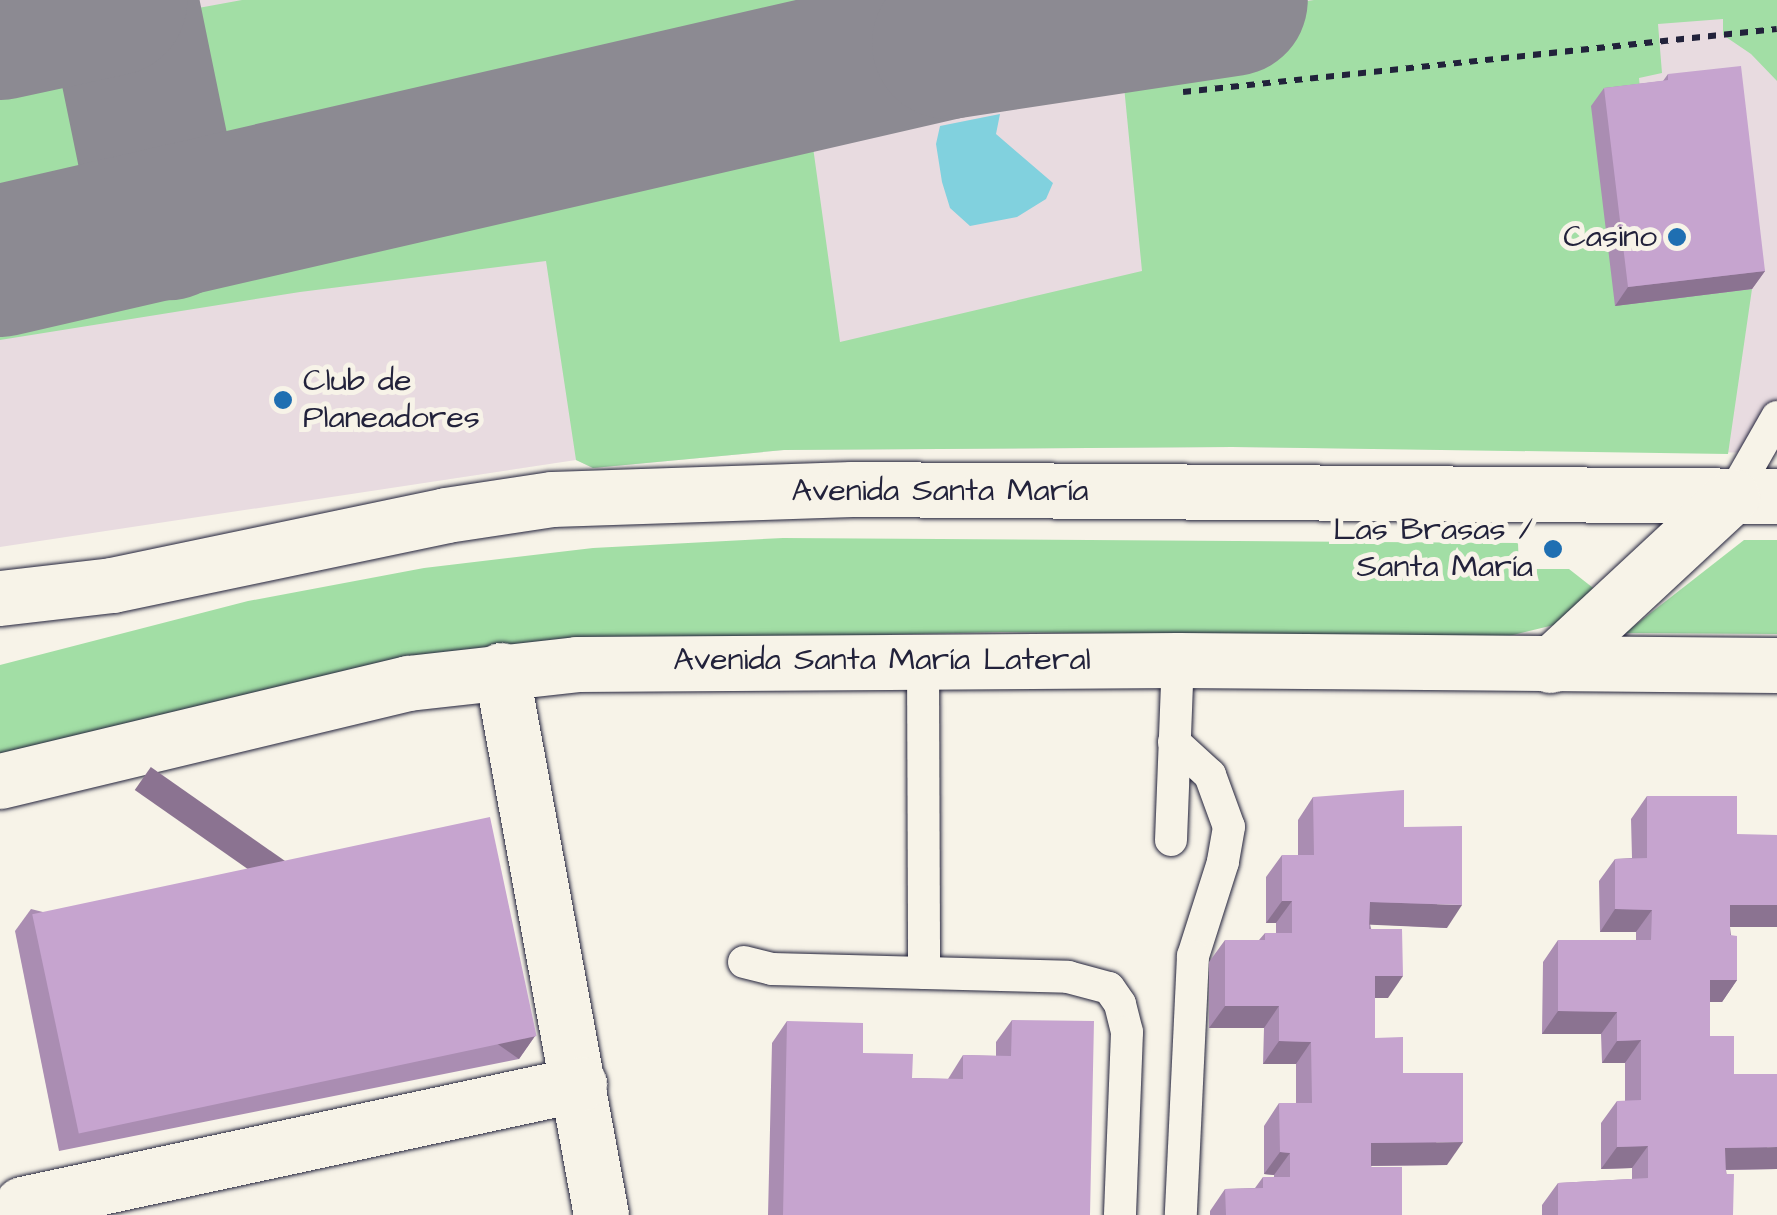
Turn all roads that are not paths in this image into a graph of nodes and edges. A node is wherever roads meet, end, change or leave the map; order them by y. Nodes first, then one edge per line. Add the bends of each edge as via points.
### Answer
1 (1777, 416) edge
2 (1754, 496) edge
3 (112, 585) junction
4 (0, 598) edge
5 (0, 619) edge
6 (923, 660) junction
7 (1178, 660) junction
8 (1550, 665) junction
9 (1777, 665) edge
10 (501, 670) junction
11 (1174, 742) junction
12 (0, 781) edge
13 (1170, 840) dead end
14 (744, 962) dead end
15 (924, 974) junction
16 (579, 1084) junction
17 (22, 1204) dead end
18 (602, 1215) edge
19 (1120, 1215) edge
20 (1181, 1215) edge

1 - 2 lane
2 - 3 street, Avenida Santa María via 852,489 552,499
2 - 8 street
3 - 4 street, Avenida Santa María
3 - 5 street, Avenida Santa María
6 - 7 street, Avenida Santa María Lateral
6 - 10 street, Avenida Santa María Lateral via 659,660
6 - 15 lane
7 - 8 street, Avenida Santa María Lateral
7 - 11 lane
8 - 9 street, Avenida Santa María Lateral
10 - 12 street, Avenida Santa María Lateral via 408,683
10 - 16 street
11 - 13 lane
11 - 20 lane via 1210,775 1229,827 1193,956
14 - 15 lane via 772,969
15 - 19 lane via 1068,977 1109,988 1127,1032
16 - 17 street
16 - 18 street

